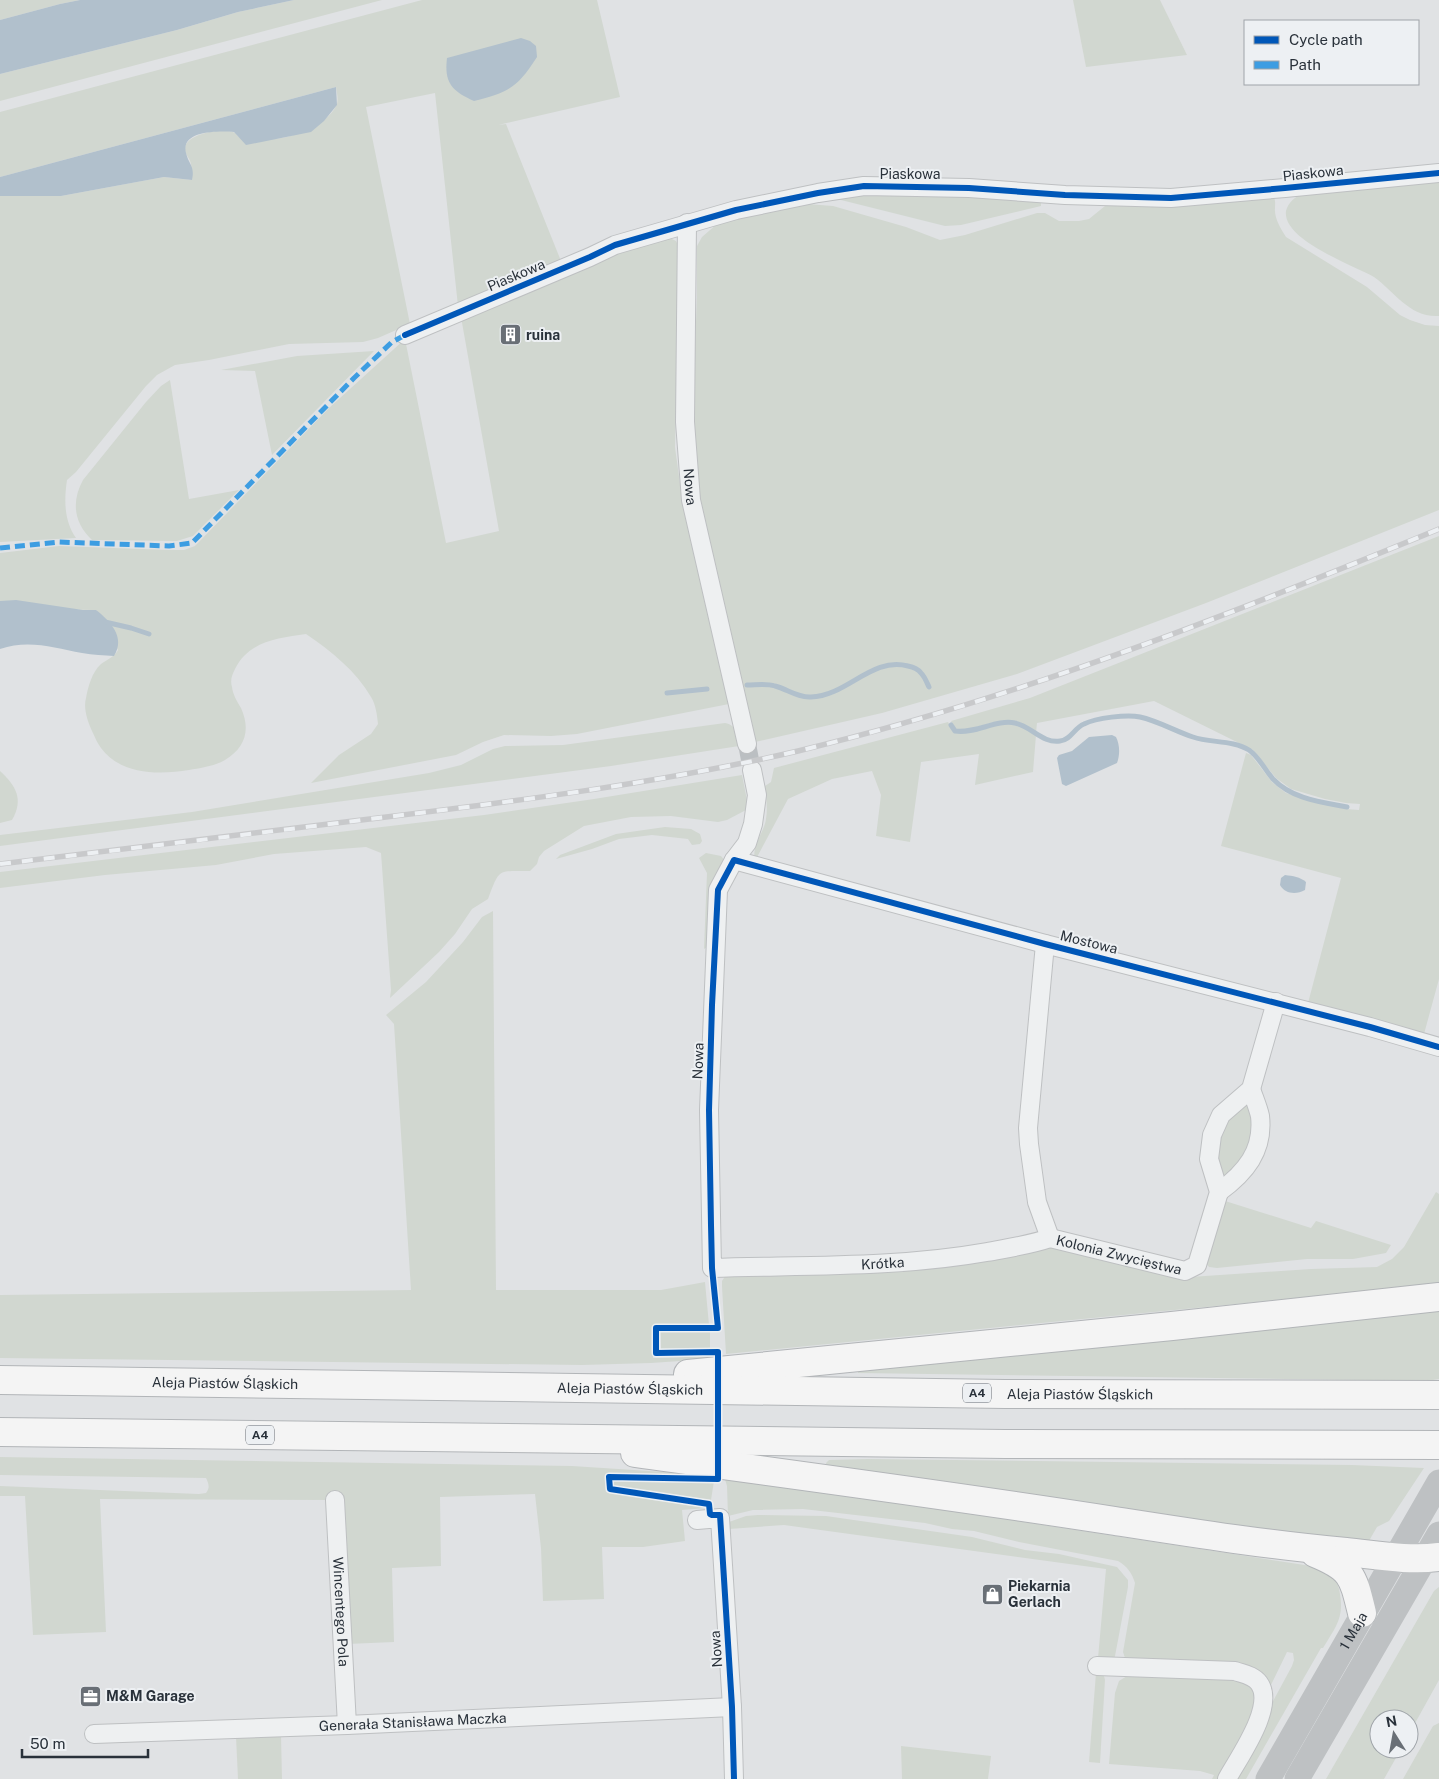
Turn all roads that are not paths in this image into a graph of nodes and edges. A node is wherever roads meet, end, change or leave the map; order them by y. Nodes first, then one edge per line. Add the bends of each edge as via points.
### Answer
1 (1439, 173) edge
2 (687, 223) junction
3 (405, 335) dead end
4 (747, 744) tunnel mouth
5 (752, 770) tunnel mouth
6 (734, 860) junction
7 (1046, 944) junction
8 (1276, 1002) junction
9 (1439, 1046) edge
10 (1251, 1089) junction
11 (1219, 1192) junction
12 (1050, 1238) junction
13 (712, 1268) joint
14 (1439, 1297) edge
15 (0, 1380) edge
16 (514, 1388) junction
17 (1439, 1395) edge
18 (0, 1432) edge
19 (519, 1438) junction
20 (1439, 1445) edge
21 (1439, 1482) edge
22 (335, 1500) dead end
23 (697, 1520) dead end
24 (1439, 1534) edge
25 (1305, 1548) junction
26 (1394, 1557) junction
27 (1432, 1558) edge
28 (1362, 1613) junction
29 (1097, 1666) dead end
30 (732, 1707) junction
31 (347, 1724) junction
32 (94, 1734) dead end
33 (734, 1779) edge
34 (1227, 1779) edge
35 (1268, 1779) edge
36 (1297, 1779) edge

1 - 2 street, Piaskowa via 1171,198 864,186 736,210
2 - 3 street, Piaskowa via 615,245
2 - 4 street, Nowa via 685,422 691,500
5 - 6 street, Nowa via 757,795 753,824 747,843
6 - 7 street, Mostowa
6 - 13 street, Nowa via 718,890 709,1110
7 - 8 street, Mostowa
7 - 12 street, Kolonia Zwycięstwa via 1028,1128 1038,1202
8 - 9 street, Mostowa
8 - 10 street
10 - 11 street via 1260,1117 1254,1153 1242,1173
10 - 11 street via 1221,1115 1215,1125 1209,1159
11 - 12 street, Kolonia Zwycięstwa via 1196,1265 1185,1271
12 - 13 street, Krótka via 1034,1244 954,1258
14 - 16 highway via 735,1369
15 - 16 highway, Aleja Piastów Śląskich / A4
16 - 17 highway, Aleja Piastów Śląskich / A4
18 - 19 highway, A4
19 - 20 highway, A4
19 - 25 highway
21 - 26 main road, 1 Maja
22 - 31 street, Wincentego Pola
23 - 30 street, Nowa via 720,1518
24 - 27 main road, 1 Maja
25 - 26 highway
25 - 28 highway via 1337,1562 1351,1577
26 - 27 highway
26 - 28 main road, 1 Maja
27 - 36 main road, 1 Maja
28 - 35 main road, 1 Maja
29 - 34 street via 1235,1671 1259,1683 1264,1692 1261,1716
30 - 31 street, Generała Stanisława Maczka
30 - 33 street, Nowa
31 - 32 street, Generała Stanisława Maczka

